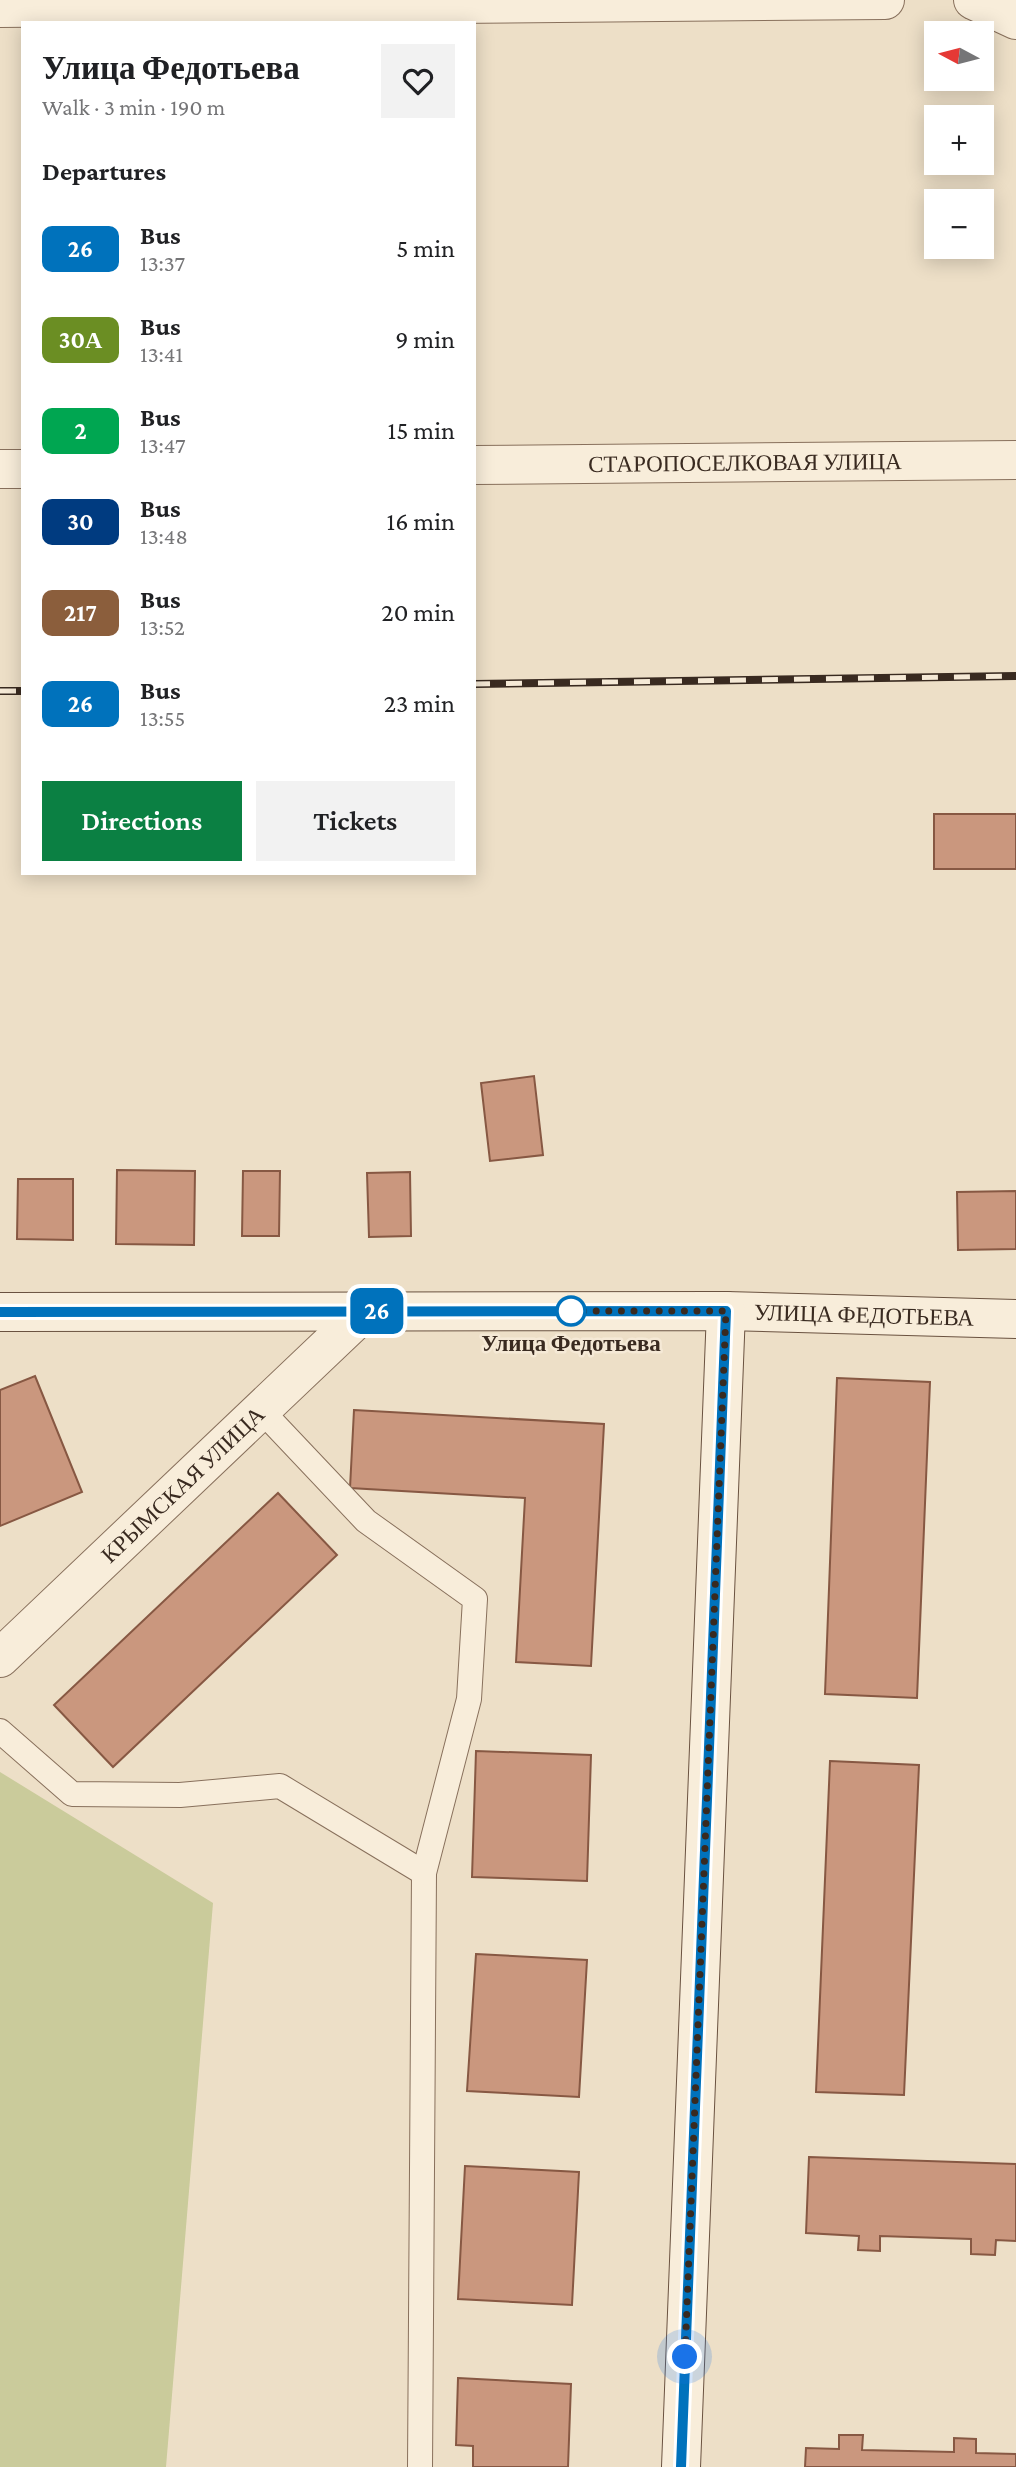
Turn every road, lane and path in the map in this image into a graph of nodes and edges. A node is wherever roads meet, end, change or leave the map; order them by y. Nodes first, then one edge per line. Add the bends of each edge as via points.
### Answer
1 (885, 0) edge
2 (973, 0) edge
3 (526, 2) edge
4 (0, 8) edge
5 (185, 15) edge
6 (1016, 20) edge
7 (1016, 460) edge
8 (476, 465) edge
9 (0, 469) edge
10 (21, 469) edge
11 (365, 1311) junction
12 (726, 1311) junction
13 (0, 1312) edge
14 (1016, 1319) edge
15 (261, 1410) junction
16 (0, 1658) edge
17 (0, 1731) edge
18 (425, 1873) junction
19 (420, 2467) edge
20 (681, 2467) edge

1 - 3 main road
2 - 6 main road
3 - 5 main road
4 - 5 main road
7 - 8 main road, СТАРОПОСЕЛКОВАЯ УЛИЦА
9 - 10 main road
11 - 12 main road, УЛИЦА ФЕДОТЬЕВА
11 - 13 main road, УЛИЦА ФЕДОТЬЕВА
11 - 15 main road, КРЫМСКАЯ УЛИЦА
12 - 14 main road, УЛИЦА ФЕДОТЬЕВА
12 - 20 main road
15 - 16 main road, КРЫМСКАЯ УЛИЦА
15 - 18 lane via 366,1521 475,1599 469,1699
17 - 18 lane via 72,1794 180,1795 280,1786
18 - 19 lane

